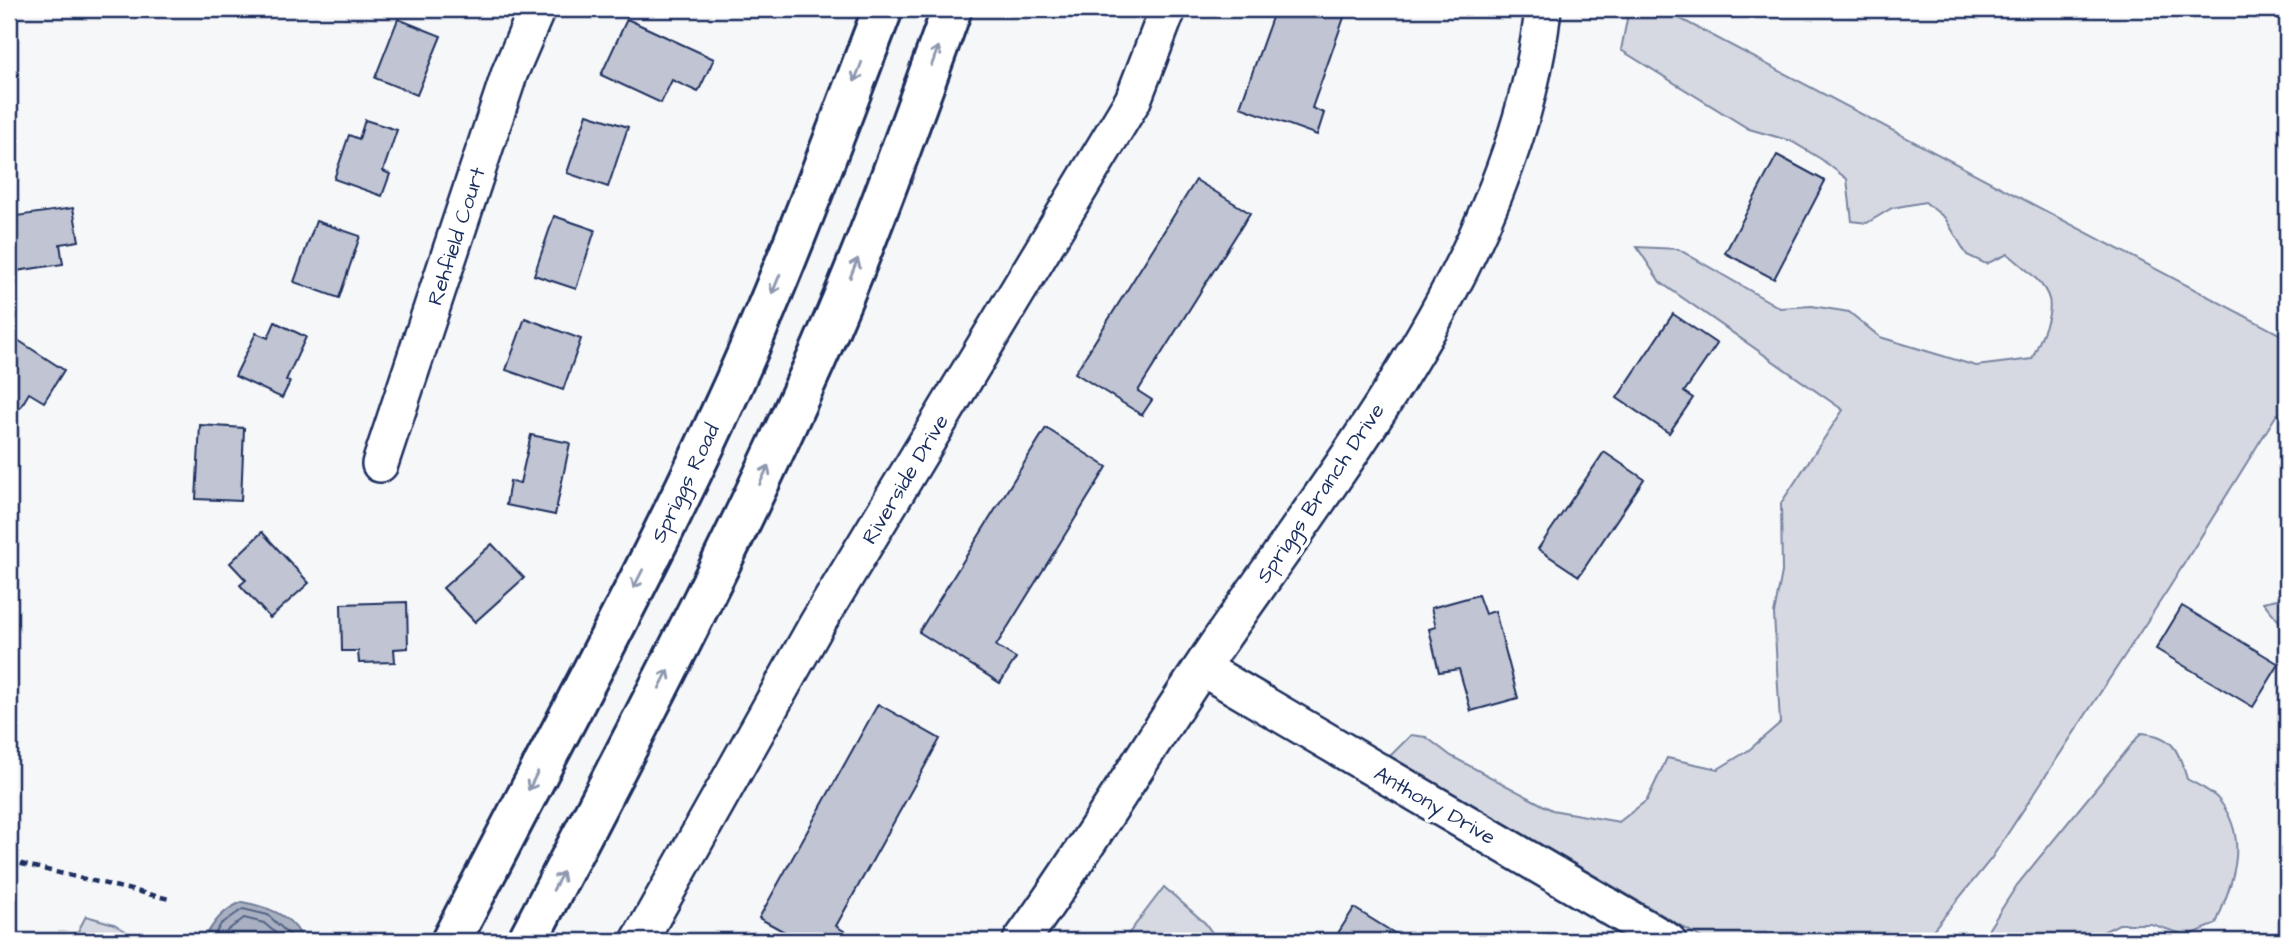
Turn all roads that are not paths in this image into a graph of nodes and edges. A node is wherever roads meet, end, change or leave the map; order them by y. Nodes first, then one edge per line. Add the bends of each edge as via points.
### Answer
1 (537, 9) edge
2 (883, 9) edge
3 (952, 9) edge
4 (1543, 9) edge
5 (1162, 11) edge
6 (380, 464) dead end
7 (1202, 668) junction
8 (451, 941) edge
9 (527, 941) edge
10 (639, 941) edge
11 (1021, 941) edge
12 (1668, 941) edge

1 - 6 street, Rehfield Court via 510,72
2 -> 8 main road, Spriggs Road via 734,383
9 -> 3 main road via 718,573 809,377 891,178
4 - 7 street, Spriggs Branch Drive via 1530,80 1476,239 1439,310 1364,430
5 - 10 street, Riverside Drive via 1133,100 817,624
7 - 11 street, Spriggs Branch Drive
7 - 12 street, Anthony Drive

